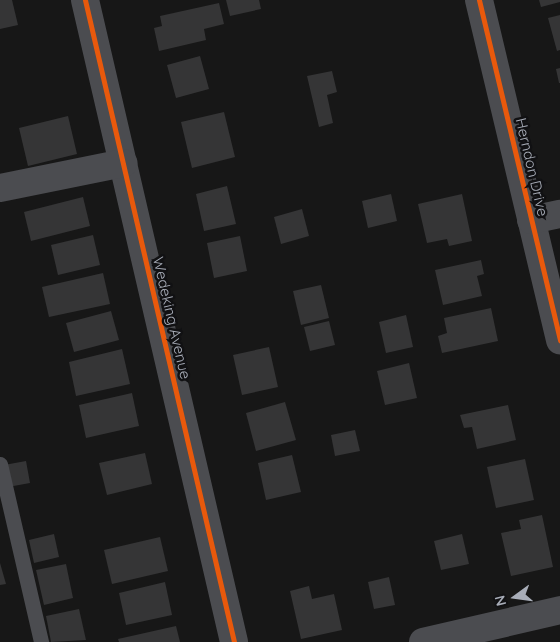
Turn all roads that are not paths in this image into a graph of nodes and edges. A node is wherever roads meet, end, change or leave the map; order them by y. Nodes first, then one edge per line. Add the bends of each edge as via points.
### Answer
1 (85, 0) edge
2 (479, 0) edge
3 (124, 163) junction
4 (0, 188) edge
5 (560, 214) edge
6 (531, 220) junction
7 (560, 340) edge
8 (0, 464) edge
9 (560, 610) edge
10 (41, 642) edge
11 (234, 642) edge
12 (423, 642) edge

1 - 3 street, Wedeking Avenue
2 - 6 street, Herndon Drive
3 - 4 street
3 - 11 street, Wedeking Avenue
5 - 6 street
6 - 7 street, Herndon Drive
8 - 10 lane
9 - 12 street

